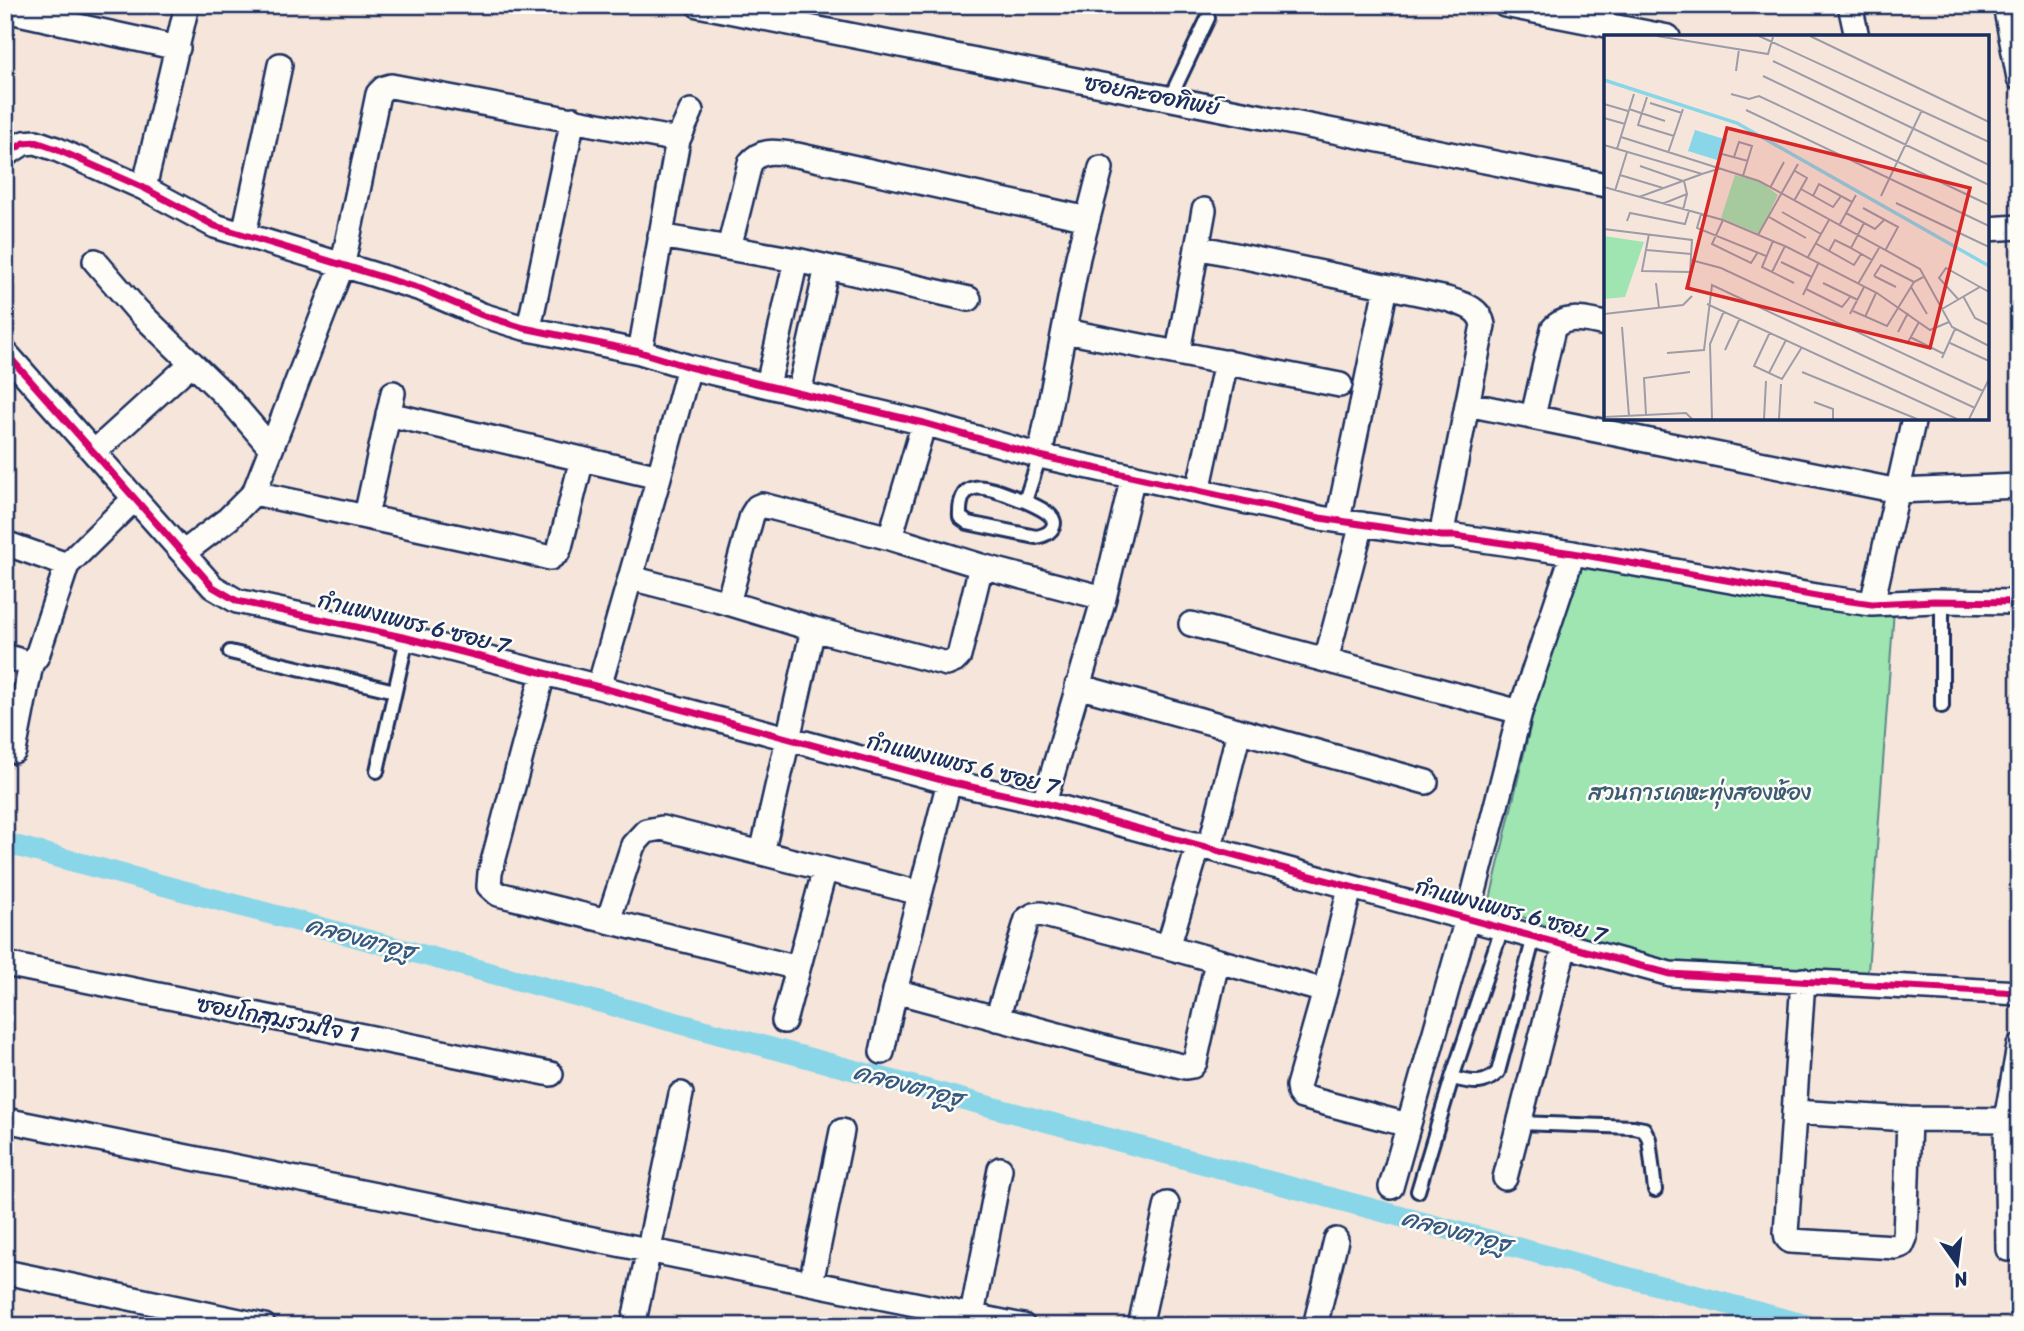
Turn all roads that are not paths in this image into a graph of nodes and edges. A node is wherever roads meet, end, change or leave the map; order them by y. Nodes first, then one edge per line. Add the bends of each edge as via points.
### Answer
1 (187, 5) edge
2 (698, 5) edge
3 (1505, 5) edge
4 (1850, 5) edge
5 (2005, 5) edge
6 (5, 10) edge
7 (1208, 18) dead end
8 (1658, 35) edge
9 (1857, 35) edge
10 (177, 48) junction
11 (280, 65) dead end
12 (2019, 78) edge
13 (1170, 99) junction
14 (691, 111) dead end
15 (573, 119) junction
16 (678, 140) junction
17 (5, 155) edge
18 (1101, 168) dead end
19 (1604, 185) edge
20 (144, 188) junction
21 (1204, 210) dead end
22 (1088, 219) junction
23 (2019, 227) edge
24 (1989, 229) edge
25 (244, 234) junction
26 (660, 236) junction
27 (1197, 247) junction
28 (729, 248) junction
29 (796, 260) junction
30 (95, 261) dead end
31 (343, 263) junction
32 (827, 267) junction
33 (1386, 286) junction
34 (969, 299) dead end
35 (1604, 324) edge
36 (529, 328) junction
37 (1065, 331) junction
38 (5, 352) edge
39 (640, 352) junction
40 (1178, 352) junction
41 (1226, 362) junction
42 (192, 363) junction
43 (689, 367) junction
44 (768, 385) junction
45 (1340, 385) dead end
46 (799, 393) junction
47 (1467, 404) junction
48 (1533, 416) junction
49 (1914, 420) edge
50 (924, 423) junction
51 (271, 447) junction
52 (94, 452) junction
53 (1040, 456) junction
54 (582, 459) junction
55 (1133, 476) junction
56 (660, 477) junction
57 (2019, 486) edge
58 (1198, 491) junction
59 (1898, 491) junction
60 (254, 492) junction
61 (135, 498) junction
62 (1025, 501) junction
63 (366, 516) junction
64 (1338, 520) junction
65 (1362, 524) junction
66 (1441, 536) junction
67 (890, 538) junction
68 (5, 543) edge
69 (1573, 552) junction
70 (183, 553) junction
71 (67, 565) junction
72 (981, 566) junction
73 (631, 578) junction
74 (1104, 598) junction
75 (1942, 601) junction
76 (2019, 602) edge
77 (728, 603) junction
78 (1872, 604) junction
79 (1191, 624) dead end
80 (813, 629) junction
81 (407, 638) junction
82 (230, 652) dead end
83 (5, 656) edge
84 (1326, 660) junction
85 (31, 664) junction
86 (543, 674) junction
87 (1077, 686) junction
88 (599, 687) junction
89 (395, 691) junction
90 (1942, 706) dead end
91 (1520, 712) junction
92 (1239, 731) junction
93 (789, 739) junction
94 (15, 751) dead end
95 (377, 771) dead end
96 (949, 782) junction
97 (1426, 782) dead end
98 (1044, 803) junction
99 (1204, 846) junction
100 (762, 853) junction
101 (825, 869) junction
102 (1350, 888) junction
103 (920, 893) junction
104 (1467, 919) junction
105 (608, 921) junction
106 (1502, 928) junction
107 (1534, 937) junction
108 (1565, 946) junction
109 (1168, 947) junction
110 (1217, 962) junction
111 (5, 964) edge
112 (798, 968) junction
113 (1802, 980) junction
114 (895, 991) junction
115 (1325, 991) junction
116 (2015, 991) edge
117 (998, 1019) junction
118 (784, 1021) dead end
119 (2019, 1046) edge
120 (882, 1052) dead end
121 (551, 1074) dead end
122 (1452, 1078) junction
123 (681, 1094) dead end
124 (1794, 1112) junction
125 (1909, 1119) junction
126 (5, 1120) edge
127 (2006, 1120) junction
128 (1519, 1123) junction
129 (1408, 1125) junction
130 (842, 1131) dead end
131 (1000, 1169) dead end
132 (1505, 1178) dead end
133 (1391, 1187) dead end
134 (1655, 1190) dead end
135 (1418, 1191) dead end
136 (1167, 1204) dead end
137 (1336, 1240) dead end
138 (2008, 1249) dead end
139 (649, 1250) junction
140 (5, 1272) edge
141 (811, 1283) junction
142 (972, 1315) junction
143 (264, 1326) edge
144 (633, 1326) edge
145 (1023, 1326) edge
146 (1140, 1326) edge
147 (1315, 1326) edge

1 - 10 street
2 - 13 street, ซอยละออทิพย์
3 - 8 street
4 - 9 street
5 - 12 street
6 - 10 street
7 - 13 lane
10 - 20 street
11 - 25 street
13 - 19 street, ซอยละออทิพย์
14 - 16 street
15 - 16 street
15 - 31 street via 384,88 378,94
15 - 36 street
16 - 26 street
17 - 20 street via 23,143 36,142
18 - 22 street
20 - 25 street via 215,226
21 - 27 street
22 - 28 street via 769,152 755,156 750,163
22 - 37 street
23 - 24 street
25 - 31 street
26 - 28 street
26 - 39 street
27 - 33 street
27 - 40 street
28 - 29 street
29 - 32 street
29 - 44 street
30 - 42 street
31 - 36 street
31 - 51 street
32 - 34 street
32 - 46 street
33 - 47 street via 1447,299 1481,317
33 - 64 street
35 - 48 street via 1571,319 1553,328
36 - 39 street
37 - 40 street
37 - 53 street
38 - 52 street, กำแพงเพชร 6 ซอย 7
39 - 43 street
40 - 41 street
41 - 45 street
41 - 58 street
42 - 51 street
42 - 52 street
43 - 44 street
43 - 56 street
44 - 46 street
46 - 50 street
47 - 48 street
47 - 66 street
48 - 59 street
49 - 59 street
50 - 53 street
50 - 67 street
51 - 60 street
52 - 61 street, กำแพงเพชร 6 ซอย 7
53 - 55 street
53 - 62 lane
54 - 56 street
54 - 63 street via 560,547 550,558
54 - 63 street via 391,404
55 - 58 street
55 - 74 street
56 - 73 street
57 - 59 street
58 - 64 street
59 - 78 street
60 - 63 street
60 - 70 street via 228,519
61 - 70 street, กำแพงเพชร 6 ซอย 7
61 - 71 street
62 - 62 lane via 1053,518 1052,529 1043,536 968,523 960,517 961,499 970,488
64 - 65 street
65 - 66 street
65 - 84 street
66 - 69 street
67 - 72 street
67 - 77 street via 762,505 752,515
68 - 71 street
69 - 78 street
69 - 91 street
70 - 81 street, กำแพงเพชร 6 ซอย 7 via 213,587 237,601
71 - 85 street
72 - 74 street
72 - 80 street via 954,662 947,664
73 - 77 street
73 - 88 street
74 - 87 street
75 - 76 street
75 - 78 street
75 - 90 lane
77 - 80 street
79 - 84 street
80 - 93 street
81 - 86 street, กำแพงเพชร 6 ซอย 7
81 - 89 lane
82 - 89 lane
83 - 85 street
84 - 91 street
85 - 94 street
86 - 88 street, กำแพงเพชร 6 ซอย 7
86 - 105 street via 489,887 498,894
87 - 92 street
87 - 98 street
88 - 93 street, กำแพงเพชร 6 ซอย 7
89 - 95 lane
91 - 104 street
92 - 97 street
92 - 99 street
93 - 96 street, กำแพงเพชร 6 ซอย 7
93 - 100 street
96 - 98 street, กำแพงเพชร 6 ซอย 7
96 - 103 street
98 - 99 street, กำแพงเพชร 6 ซอย 7
99 - 102 street, กำแพงเพชร 6 ซอย 7
99 - 109 street
100 - 101 street
100 - 105 street via 663,828 646,831 633,845
101 - 103 street
101 - 112 street
102 - 104 street, กำแพงเพชร 6 ซอย 7
102 - 115 street
103 - 114 street
104 - 106 street, กำแพงเพชร 6 ซอย 7
104 - 129 street
105 - 112 street
106 - 107 street, กำแพงเพชร 6 ซอย 7
106 - 122 lane
107 - 108 street, กำแพงเพชร 6 ซอย 7
107 - 122 lane via 1498,1072 1480,1084
108 - 113 street, กำแพงเพชร 6 ซอย 7 via 1670,974
108 - 128 street
109 - 110 street
109 - 117 street via 1034,915 1027,919
110 - 115 street
110 - 117 street via 1192,1066
111 - 121 street, ซอยโกสุมรวมใจ 1
112 - 118 street
113 - 116 street, กำแพงเพชร 6 ซอย 7
113 - 124 street
114 - 117 street
114 - 120 street
115 - 129 street via 1299,1093
119 - 127 street
122 - 135 lane
123 - 139 street
124 - 125 street
124 - 125 street via 1786,1233 1790,1241 1804,1242 1902,1245
125 - 127 street
126 - 139 street
127 - 138 street
128 - 132 street
128 - 134 lane via 1644,1129
129 - 133 street
130 - 141 street
131 - 142 street
136 - 146 street
137 - 147 street
139 - 141 street
139 - 144 street
140 - 143 street
141 - 142 street
142 - 145 street

